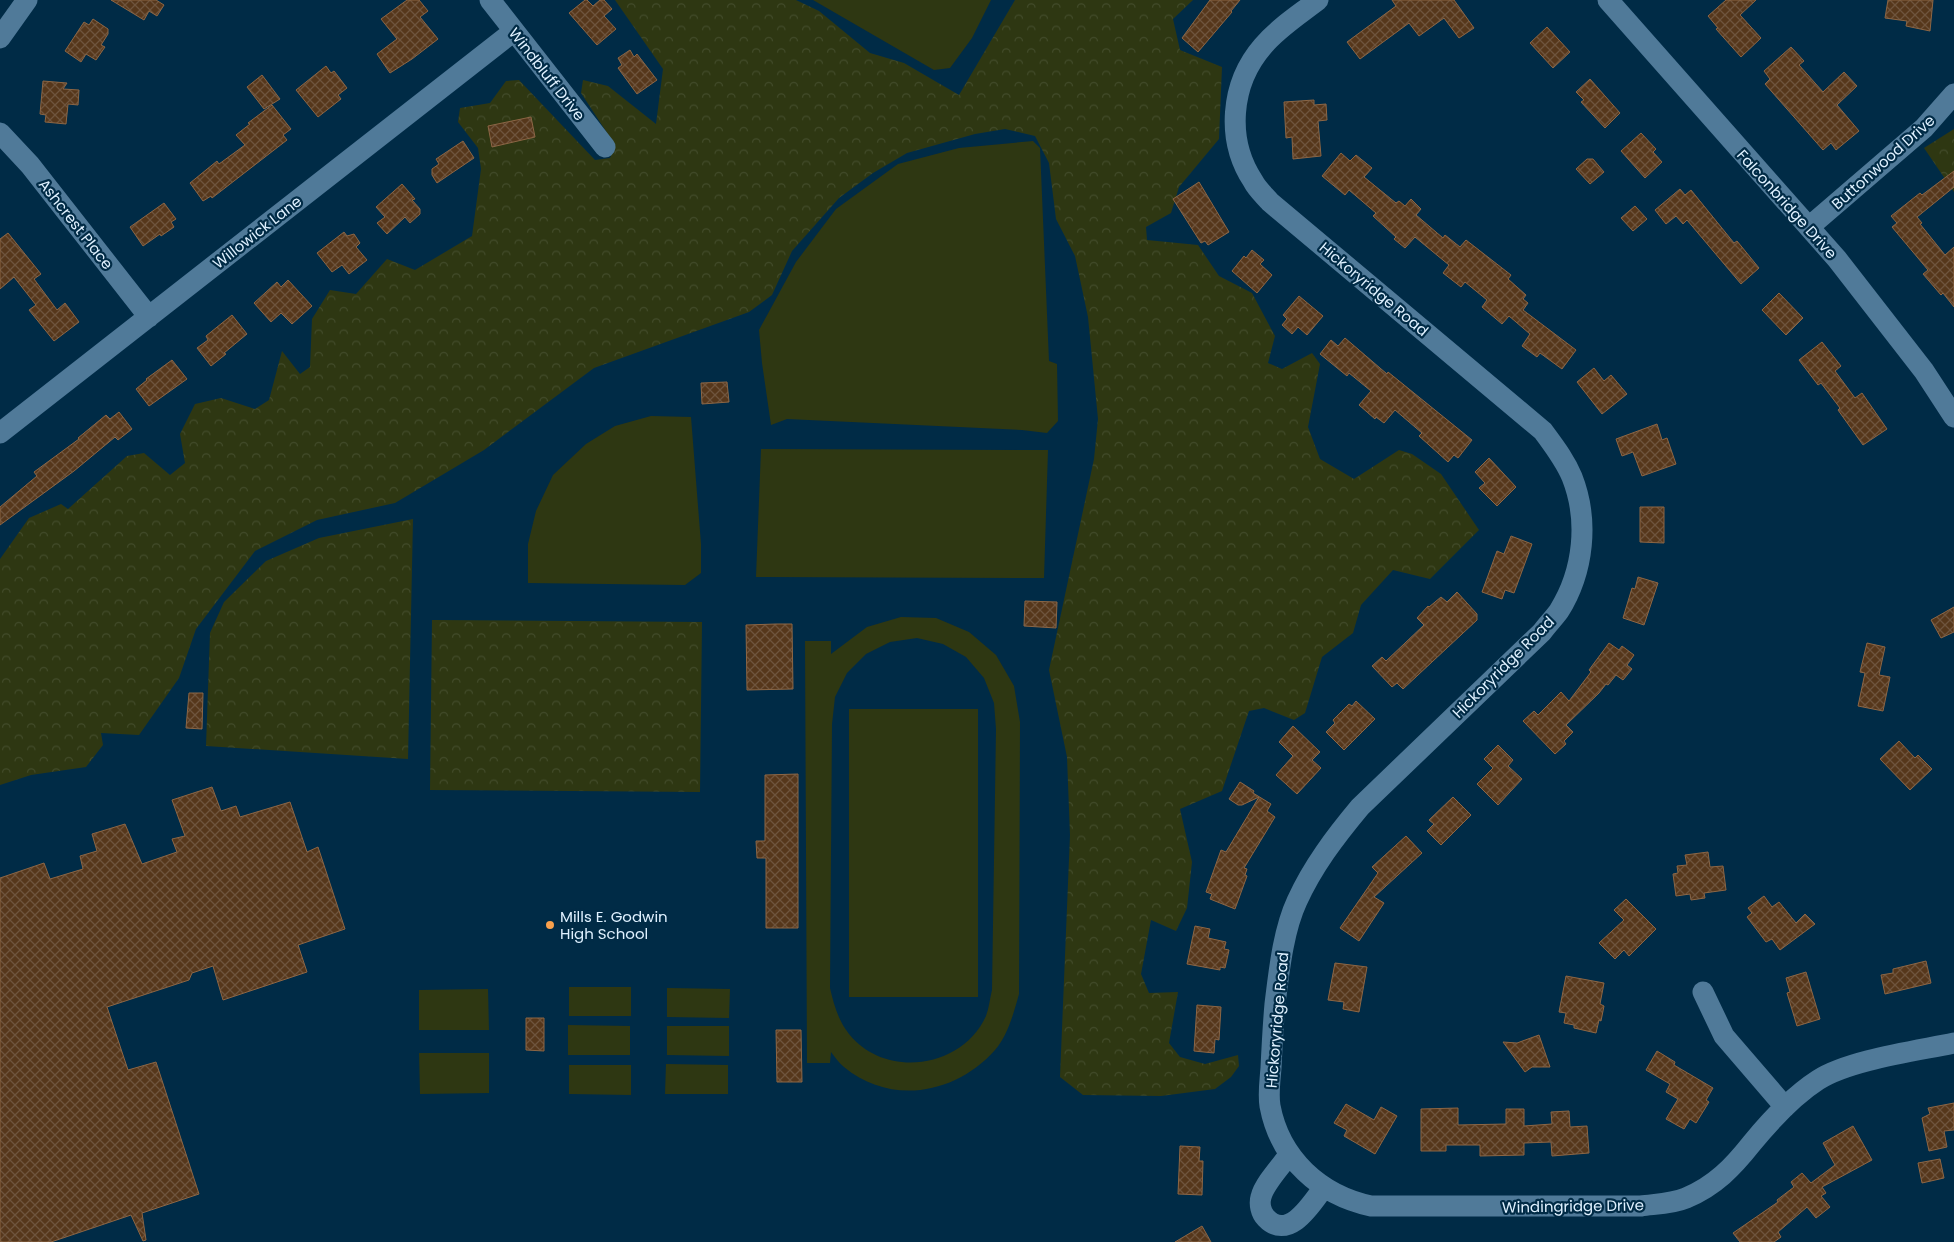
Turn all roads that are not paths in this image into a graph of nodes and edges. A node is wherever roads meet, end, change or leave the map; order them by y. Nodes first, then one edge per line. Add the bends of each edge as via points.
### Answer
1 (27, 0) edge
2 (490, 0) edge
3 (1318, 0) edge
4 (1608, 0) edge
5 (514, 31) junction
6 (0, 38) edge
7 (1954, 94) edge
8 (0, 133) edge
9 (605, 147) dead end
10 (1809, 227) junction
11 (149, 317) junction
12 (1954, 417) edge
13 (0, 433) edge
14 (1703, 992) dead end
15 (1954, 1043) edge
16 (1786, 1107) junction
17 (1290, 1155) junction
18 (1307, 1174) joint
19 (1324, 1187) junction

1 - 6 street
2 - 5 street, Windbluff Drive
3 - 17 street, Hickoryridge Road via 1263,46 1248,67 1235,114 1235,134 1247,172 1270,202 1543,431 1572,476 1579,497 1582,542 1577,572 1559,610 1542,632 1360,807 1333,839 1295,903 1280,957 1269,1093 1277,1133
4 - 10 street, Falconbridge Drive
5 - 9 street, Windbluff Drive
5 - 11 street, Willowick Lane
7 - 10 street, Buttonwood Drive via 1924,128
8 - 11 street, Ashcrest Place via 30,165
10 - 12 street, Falconbridge Drive via 1888,323
11 - 13 street, Willowick Lane
14 - 16 street via 1724,1036
15 - 16 street, Windingridge Drive via 1854,1065 1821,1078
16 - 19 street, Windingridge Drive via 1730,1170 1711,1186 1683,1199 1641,1206 1392,1207 1352,1202
17 - 18 street, Hickoryridge Road
17 - 19 street via 1261,1194 1264,1217 1286,1226 1293,1223
18 - 19 street, Windingridge Drive

